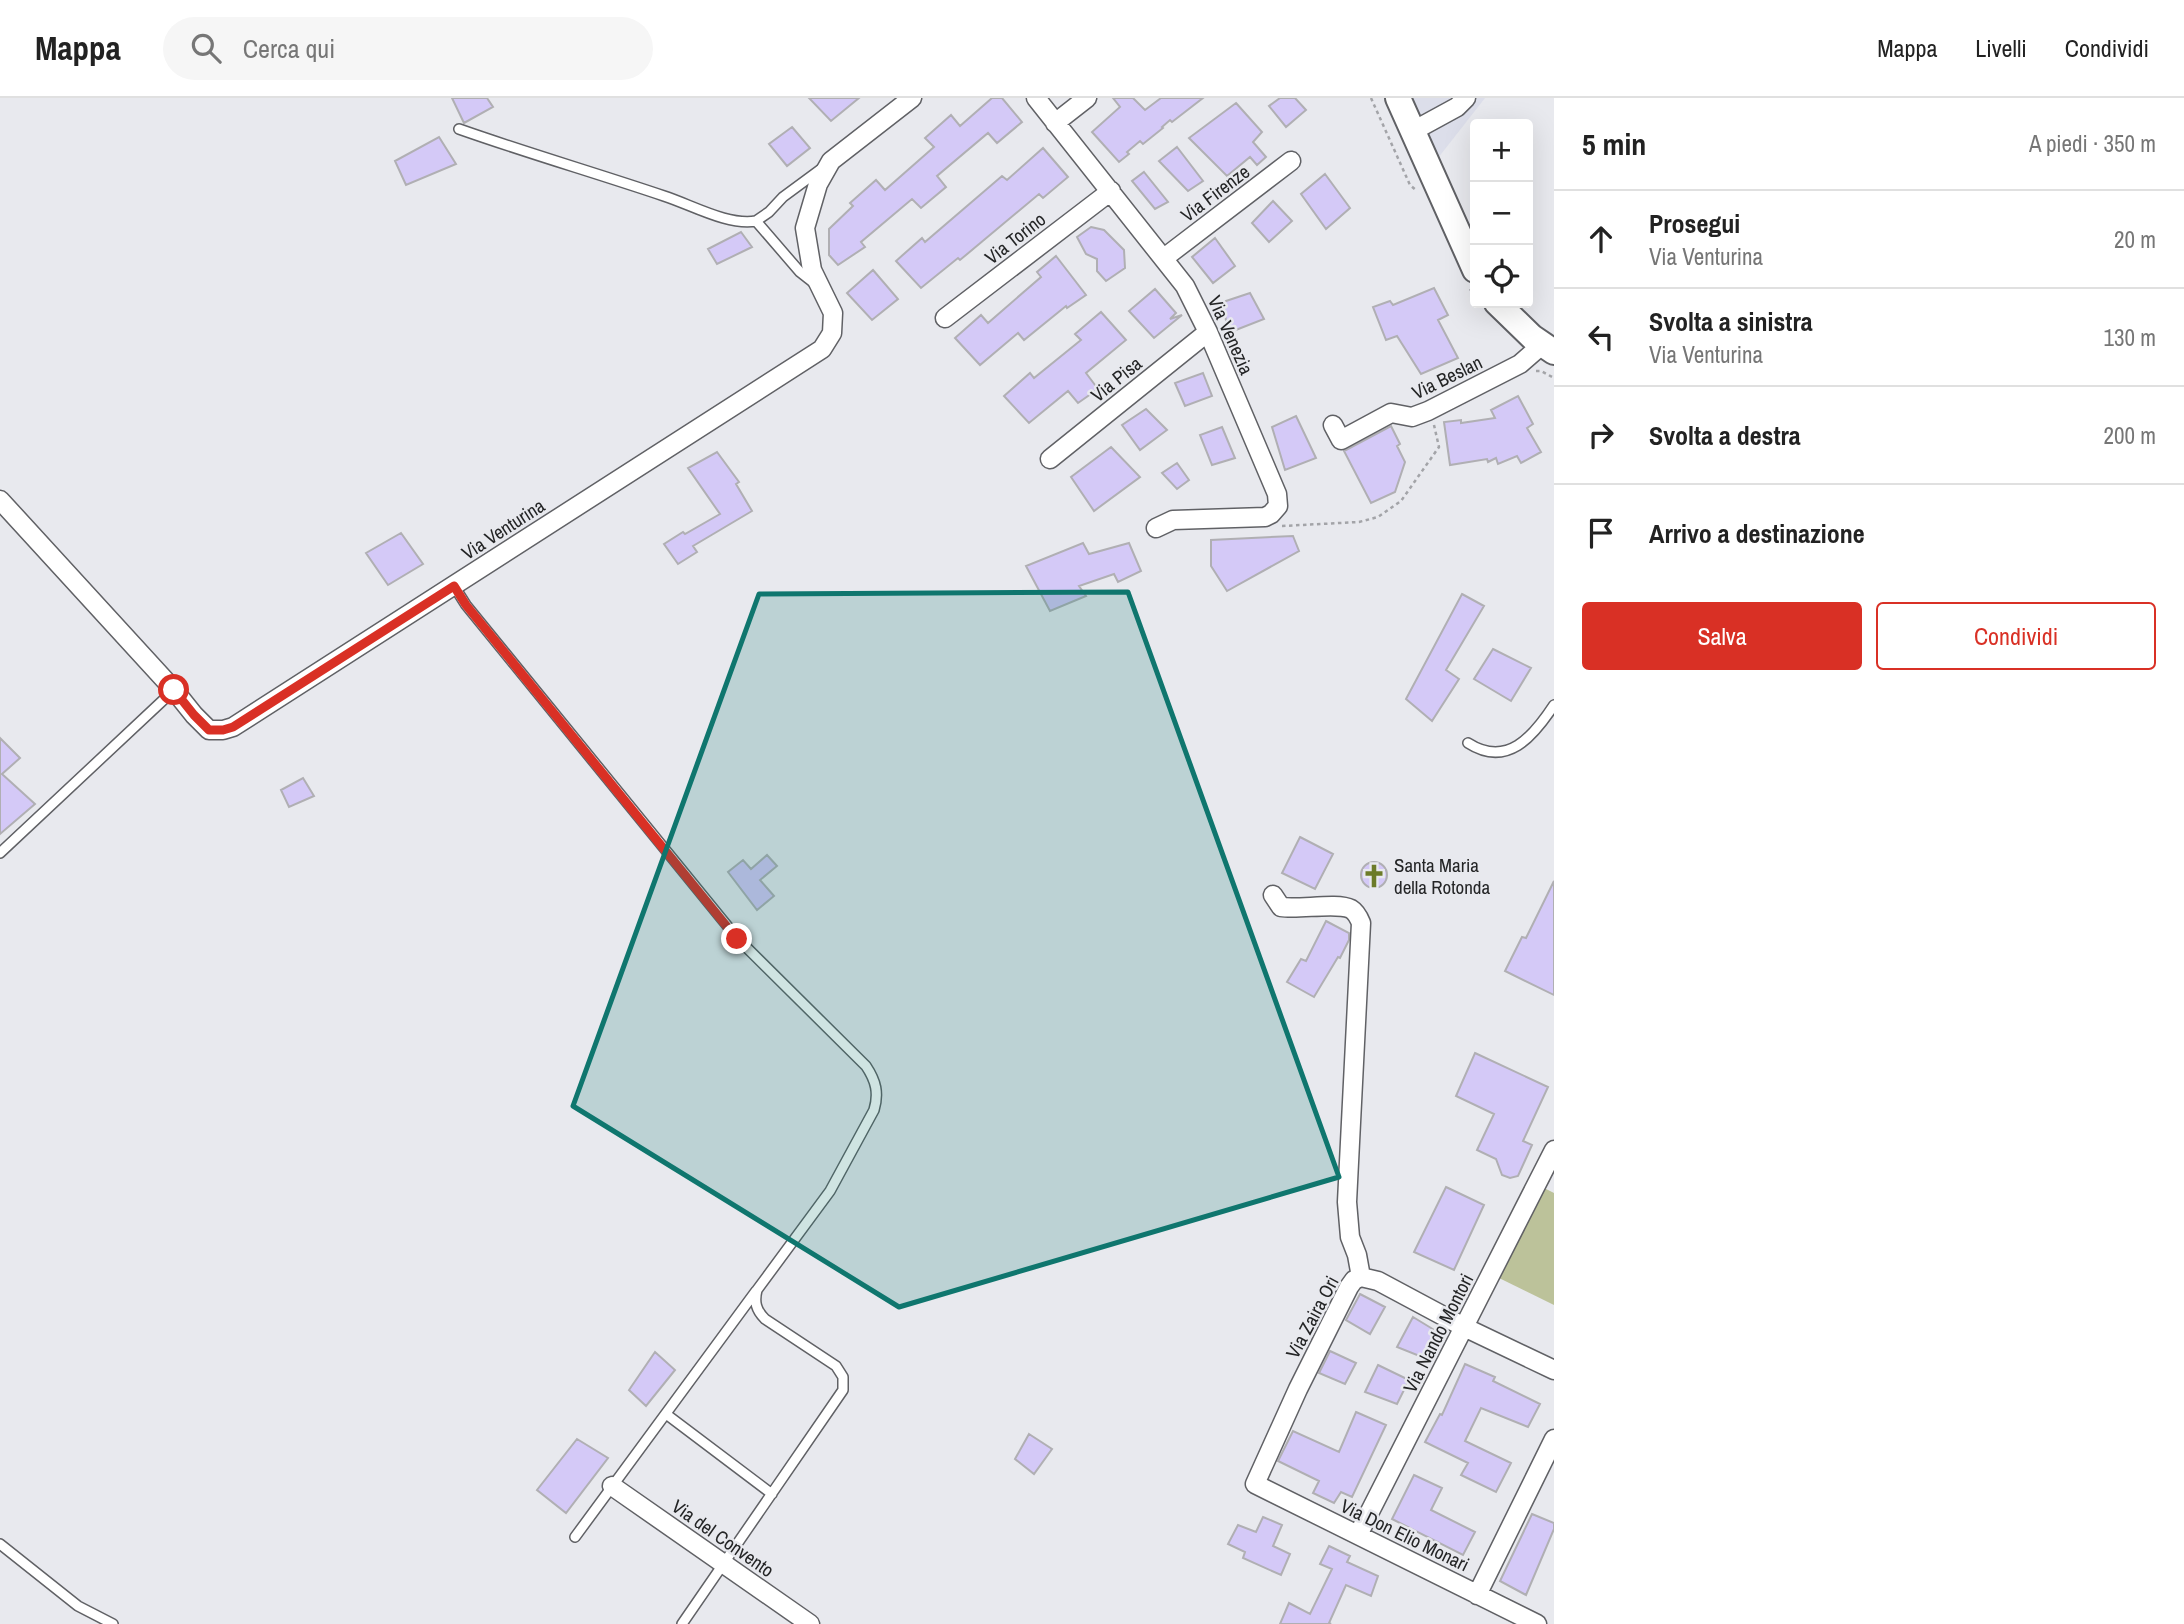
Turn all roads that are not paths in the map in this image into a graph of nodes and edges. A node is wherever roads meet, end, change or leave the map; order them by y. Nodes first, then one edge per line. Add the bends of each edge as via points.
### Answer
1 (912, 98) edge
2 (1036, 98) edge
3 (1087, 98) edge
4 (1398, 98) edge
5 (1466, 98) edge
6 (1055, 123) junction
7 (459, 129) dead end
8 (1413, 131) junction
9 (831, 161) junction
10 (1291, 161) dead end
11 (1111, 191) junction
12 (756, 221) junction
13 (1164, 258) junction
14 (1470, 259) edge
15 (821, 288) junction
16 (1503, 308) edge
17 (945, 318) dead end
18 (1208, 332) junction
19 (1548, 348) edge
20 (1334, 425) dead end
21 (1050, 458) dead end
22 (0, 500) edge
23 (1156, 528) dead end
24 (454, 586) junction
25 (174, 690) junction
26 (1554, 705) edge
27 (1468, 743) dead end
28 (0, 853) edge
29 (1273, 895) dead end
30 (1554, 1150) edge
31 (1361, 1277) junction
32 (757, 1290) junction
33 (1464, 1327) junction
34 (1554, 1370) edge
35 (666, 1414) junction
36 (1554, 1439) edge
37 (1255, 1484) joint
38 (612, 1486) junction
39 (772, 1494) junction
40 (1358, 1535) junction
41 (575, 1537) dead end
42 (0, 1544) edge
43 (724, 1563) junction
44 (1477, 1595) junction
45 (113, 1624) edge
46 (682, 1624) edge
47 (810, 1624) edge
48 (1537, 1624) edge

1 - 9 street, Via Venturina
2 - 6 street, Via Venezia
3 - 6 street
4 - 8 main road
5 - 8 street
6 - 11 street, Via Venezia
7 - 12 lane via 732,221
8 - 14 main road
9 - 12 lane
9 - 15 street, Via Venturina via 818,184 805,228 812,270
10 - 13 street, Via Firenze
11 - 13 street, Via Venezia
11 - 17 street, Via Torino
12 - 15 lane via 800,272
13 - 18 street, Via Venezia via 1185,286
15 - 24 street, Via Venturina via 833,313 832,334 822,349
16 - 19 main road
18 - 21 street, Via Pisa
18 - 23 street, Via Venezia via 1278,494 1278,506 1265,517 1173,520
19 - 20 street, Via Beslan via 1412,417 1391,413 1341,440
22 - 25 street, Via Venturina
24 - 25 street, Via Venturina via 233,727 209,730
24 - 32 lane via 737,939 866,1066 875,1082 874,1110 830,1191
25 - 28 lane
26 - 27 lane via 1531,734 1509,750 1490,753
29 - 31 street via 1281,907 1289,909 1351,909 1361,923 1347,1202
30 - 33 street, Via Nando Montori
31 - 33 street, Via Zaira Ori via 1378,1281
31 - 37 street, Via Zaira Ori via 1349,1286
32 - 35 lane
32 - 39 lane via 758,1312 836,1366 844,1382 839,1398
33 - 34 street, Via Zaira Ori
33 - 40 street, Via Nando Montori
35 - 38 lane
35 - 39 lane
36 - 44 street
37 - 40 street, Via Don Elio Monari
38 - 41 lane
38 - 43 street, Via del Convento
39 - 43 lane
40 - 44 street, Via Don Elio Monari
42 - 45 lane via 78,1606
43 - 46 lane
43 - 47 street, Via del Convento
44 - 48 street, Via Don Elio Monari

